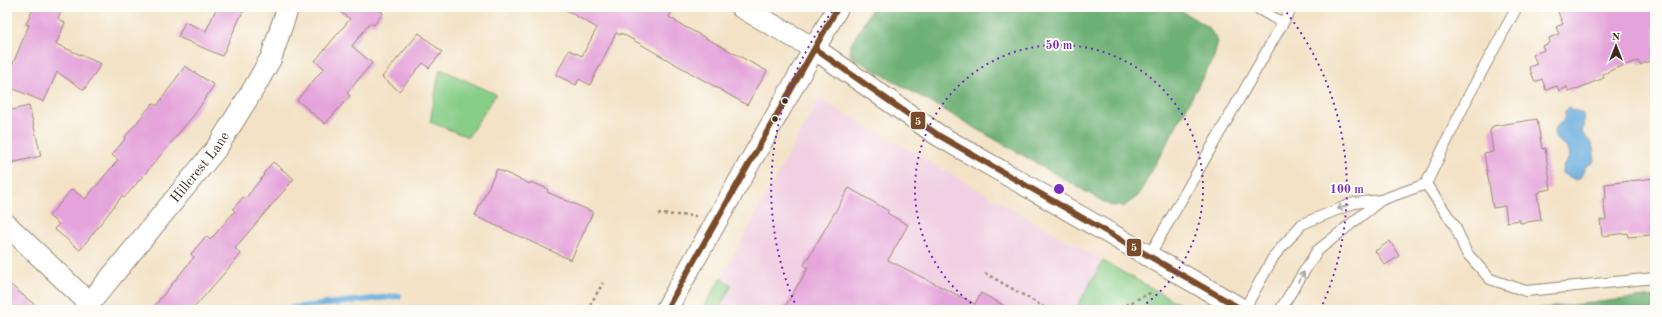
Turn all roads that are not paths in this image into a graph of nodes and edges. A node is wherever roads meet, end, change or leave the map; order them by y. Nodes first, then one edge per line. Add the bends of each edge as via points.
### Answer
1 (288, 7) edge
2 (740, 7) edge
3 (838, 7) edge
4 (1255, 7) edge
5 (1292, 7) edge
6 (1517, 7) edge
7 (1283, 23) junction
8 (815, 49) junction
9 (1426, 184) junction
10 (1380, 200) junction
11 (7, 225) edge
12 (1149, 256) junction
13 (1655, 278) edge
14 (86, 307) edge
15 (666, 310) edge
16 (1244, 310) edge
17 (1280, 310) edge

1 - 14 street, Hillcrest Lane via 271,58 216,149
2 - 8 street
3 - 8 street
4 - 7 lane
5 - 7 lane
6 - 9 lane via 1469,95
7 - 12 lane
8 - 12 street via 938,135
8 - 15 street
9 - 10 lane
9 - 13 lane via 1455,226 1466,252 1490,279 1526,291
10 -> 16 lane via 1354,203 1302,224 1274,256
17 -> 10 lane via 1317,251
11 - 14 street
12 - 16 street

